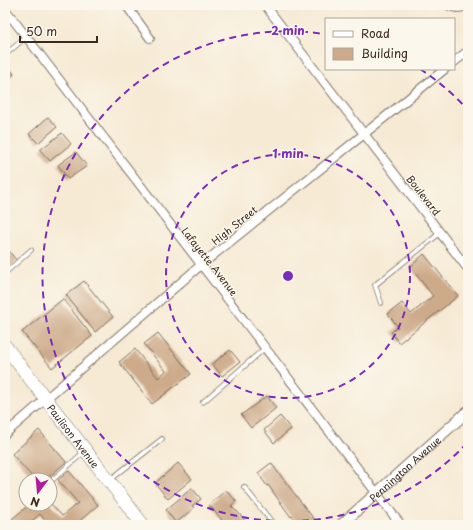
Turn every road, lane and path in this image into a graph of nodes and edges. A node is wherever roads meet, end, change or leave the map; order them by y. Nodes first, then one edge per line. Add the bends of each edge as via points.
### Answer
1 (126, 5) edge
2 (265, 5) edge
3 (448, 5) edge
4 (466, 5) edge
5 (5, 9) edge
6 (26, 36) junction
7 (150, 38) dead end
8 (468, 51) edge
9 (5, 55) edge
10 (455, 61) edge
11 (444, 70) edge
12 (364, 134) junction
13 (440, 233) junction
14 (31, 250) dead end
15 (200, 265) junction
16 (468, 269) edge
17 (5, 273) edge
18 (381, 303) dead end
19 (5, 346) edge
20 (265, 348) junction
21 (46, 399) junction
22 (203, 402) dead end
23 (468, 411) edge
24 (5, 434) edge
25 (162, 438) dead end
26 (86, 451) junction
27 (58, 475) edge
28 (109, 480) junction
29 (244, 487) dead end
30 (377, 493) junction
31 (143, 525) edge
32 (274, 525) edge
33 (341, 525) edge
34 (401, 525) edge

1 - 7 street
2 - 12 street, Boulevard
3 - 4 street via 459,8
5 - 6 street, Lafayette Avenue
6 - 9 lane
6 - 15 street, Lafayette Avenue
8 - 10 street
11 - 12 street, High Street
12 - 13 street, Boulevard
12 - 15 street, High Street
13 - 16 street, Boulevard
13 - 18 lane via 375,285
14 - 17 lane
15 - 20 street, Lafayette Avenue
15 - 21 street, High Street
19 - 21 main road, Paulison Avenue
20 - 22 lane
20 - 30 street, Lafayette Avenue
21 - 24 street, High Street
21 - 26 main road, Paulison Avenue
23 - 30 street, Pennington Avenue
25 - 28 lane
26 - 27 lane
26 - 28 main road, Paulison Avenue
28 - 31 main road, Paulison Avenue
29 - 32 lane
30 - 33 street, Pennington Avenue
30 - 34 street, Lafayette Avenue

